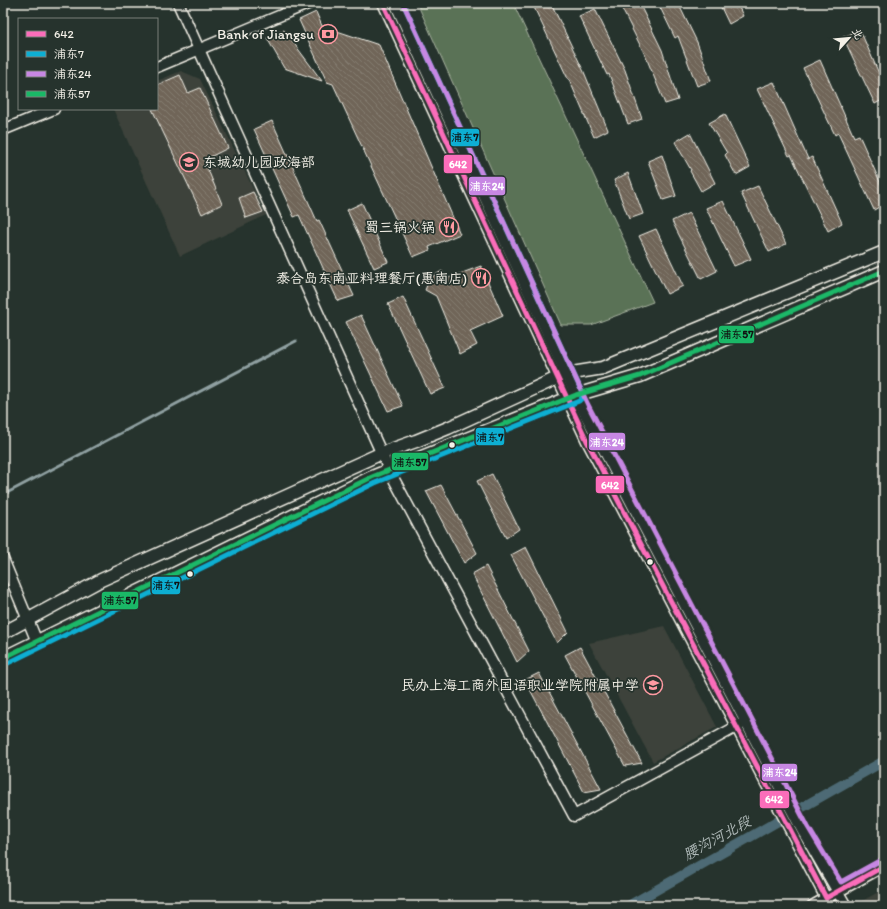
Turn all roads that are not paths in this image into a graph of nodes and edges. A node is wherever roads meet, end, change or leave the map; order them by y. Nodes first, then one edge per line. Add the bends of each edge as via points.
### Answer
1 (178, 3) edge
2 (310, 3) edge
3 (383, 3) edge
4 (394, 3) edge
5 (200, 49) junction
6 (158, 67) edge
7 (52, 110) edge
8 (3, 130) edge
9 (884, 252) edge
10 (884, 271) edge
11 (561, 376) junction
12 (571, 397) junction
13 (382, 453) junction
14 (389, 470) junction
15 (3, 559) edge
16 (28, 619) junction
17 (3, 633) edge
18 (37, 642) junction
19 (3, 658) edge
20 (741, 724) junction
21 (797, 832) junction
22 (884, 866) edge
23 (838, 891) junction
24 (828, 902) edge
25 (812, 906) edge
26 (846, 906) edge

1 - 5 street
2 - 5 street
3 - 11 street
4 - 11 street
5 - 6 street
5 - 13 street
7 - 8 street
9 - 11 main road via 603,368
10 - 12 main road via 640,376
11 - 12 street
11 - 13 main road via 448,428
12 - 14 main road
12 - 20 street via 587,441
13 - 14 street
13 - 16 main road via 101,580
14 - 18 main road
14 - 20 street via 574,816
15 - 16 street
16 - 17 main road
16 - 18 street
18 - 19 main road
20 - 21 street
21 - 23 street
21 - 24 street
22 - 23 street
23 - 24 street
23 - 26 street
24 - 25 street

